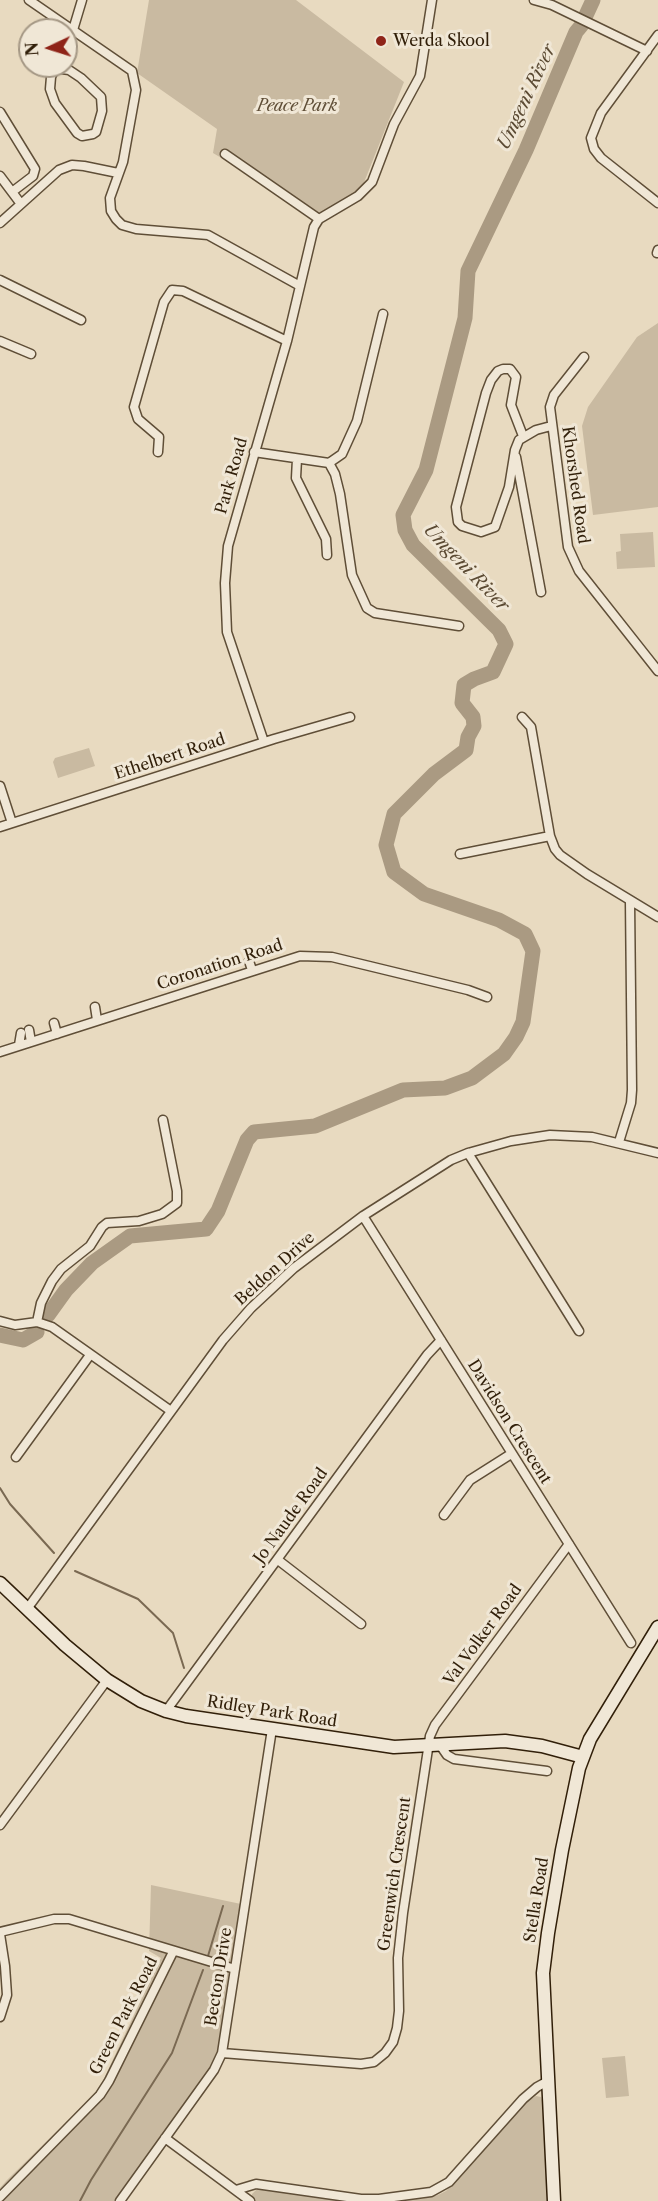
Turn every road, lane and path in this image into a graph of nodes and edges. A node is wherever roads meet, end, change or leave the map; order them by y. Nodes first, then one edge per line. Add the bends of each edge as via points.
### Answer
1 (29, 0) edge
2 (82, 0) edge
3 (432, 0) edge
4 (534, 0) edge
5 (51, 18) edge
6 (77, 18) edge
7 (78, 33) edge
8 (658, 35) edge
9 (646, 51) junction
10 (55, 67) edge
11 (0, 112) edge
12 (225, 153) dead end
13 (118, 173) junction
14 (0, 176) edge
15 (12, 192) junction
16 (658, 203) edge
17 (21, 204) junction
18 (319, 219) junction
19 (1, 221) edge
20 (0, 280) edge
21 (300, 286) junction
22 (383, 314) dead end
23 (81, 320) dead end
24 (0, 341) edge
25 (286, 341) junction
26 (31, 354) dead end
27 (584, 357) dead end
28 (551, 426) junction
29 (523, 436) junction
30 (514, 450) junction
31 (158, 452) dead end
32 (254, 452) junction
33 (297, 459) junction
34 (329, 463) junction
35 (327, 555) dead end
36 (541, 592) dead end
37 (459, 626) dead end
38 (658, 671) edge
39 (350, 717) dead end
40 (522, 717) dead end
41 (264, 742) junction
42 (0, 786) edge
43 (12, 823) junction
44 (0, 827) edge
45 (550, 836) junction
46 (460, 854) dead end
47 (630, 901) junction
48 (658, 917) edge
49 (249, 961) dead end
50 (252, 970) junction
51 (487, 997) dead end
52 (95, 1007) dead end
53 (97, 1020) junction
54 (54, 1023) dead end
55 (57, 1034) junction
56 (31, 1042) junction
57 (19, 1045) junction
58 (0, 1052) edge
59 (164, 1120) dead end
60 (619, 1143) junction
61 (468, 1153) junction
62 (658, 1153) edge
63 (363, 1216) junction
64 (0, 1321) edge
65 (37, 1322) junction
66 (579, 1331) dead end
67 (441, 1340) junction
68 (90, 1356) junction
69 (171, 1411) junction
70 (511, 1454) junction
71 (16, 1457) dead end
72 (444, 1515) dead end
73 (569, 1544) junction
74 (278, 1560) junction
75 (0, 1584) edge
76 (27, 1609) junction
77 (361, 1624) dead end
78 (658, 1627) edge
79 (631, 1643) dead end
80 (107, 1680) junction
81 (166, 1711) junction
82 (272, 1729) junction
83 (434, 1746) junction
84 (583, 1757) junction
85 (546, 1771) dead end
86 (0, 1825) edge
87 (0, 1933) edge
88 (174, 1952) junction
89 (235, 1969) junction
90 (0, 2017) edge
91 (222, 2053) junction
92 (548, 2081) junction
93 (165, 2138) junction
94 (236, 2190) junction
95 (0, 2197) edge
96 (120, 2201) edge
97 (250, 2201) edge
98 (554, 2201) edge

1 - 5 street
2 - 6 street
3 - 18 street via 420,76 394,124 372,182 358,196
4 - 9 street
7 - 13 street via 132,71 136,90
8 - 9 street
9 - 16 street via 601,113 591,138 601,158
10 - 10 street via 69,70 100,97 102,111 93,135 77,133 55,103 50,89
11 - 15 street via 35,169 33,176
12 - 18 street
13 - 17 street via 72,165 59,170
13 - 21 street via 110,198 111,211 122,225 208,235
14 - 15 street
15 - 17 street
17 - 19 street
18 - 21 street, Park Road
20 - 23 street
21 - 25 street, Park Road
22 - 34 street via 357,421 342,454
24 - 26 street
25 - 31 street via 183,291 172,290 164,302 134,407 138,419 159,436
25 - 32 street, Park Road
27 - 28 street, Khorshed Road via 554,395
28 - 29 street
28 - 38 street, Khorshed Road via 572,560
29 - 30 street
29 - 30 street via 511,405 515,372 503,369 491,380 486,393 456,507 462,526 481,532 495,527 509,487
30 - 36 street
32 - 33 street
32 - 41 street, Park Road via 228,546 225,582 228,632
33 - 34 street
33 - 35 street via 296,478 326,540
34 - 37 street via 340,494 352,574 366,608 375,613
39 - 41 street, Ethelbert Road
40 - 45 street via 531,727
41 - 43 street, Ethelbert Road
42 - 43 street
43 - 44 street, Ethelbert Road
45 - 46 street
45 - 47 street via 560,855
47 - 48 street
47 - 60 street via 633,1090
49 - 50 street
50 - 51 street, Coronation Road via 300,956 332,957
50 - 53 street, Coronation Road
52 - 53 street
53 - 55 street, Coronation Road
54 - 55 street
55 - 56 street, Coronation Road
56 - 57 street, Coronation Road
56 - 57 street via 25,1032
57 - 58 street, Coronation Road
59 - 65 street via 177,1203 162,1214 102,1227 90,1246 52,1281
60 - 61 street, Beldon Drive via 550,1135
60 - 62 street, Beldon Drive
61 - 63 street, Beldon Drive
61 - 66 street
63 - 67 street, Davidson Crescent
63 - 69 street, Beldon Drive via 294,1268 251,1308
64 - 65 street via 15,1325
65 - 68 street via 51,1327
67 - 70 street, Davidson Crescent
67 - 74 street, Jo Naude Road
68 - 69 street
68 - 71 street
69 - 76 street, Beldon Drive
70 - 72 street via 470,1480
70 - 73 street, Davidson Crescent
73 - 79 street, Davidson Crescent
73 - 83 street, Val Volker Road via 435,1725 430,1736
74 - 77 street
74 - 81 street, Jo Naude Road
75 - 76 street, Ridley Park Road
76 - 80 street, Ridley Park Road
78 - 84 street, Stella Road via 599,1721
80 - 81 street, Ridley Park Road
80 - 86 street
81 - 82 street, Ridley Park Road
82 - 83 street, Ridley Park Road via 394,1747
82 - 89 street, Becton Drive
83 - 84 street, Ridley Park Road via 488,1740 521,1742
83 - 85 street via 454,1759
83 - 91 street, Greenwich Crescent via 403,1913 398,1959 399,2011 393,2042 374,2062 361,2064
84 - 92 street, Stella Road via 568,1816 545,1950
87 - 88 street via 69,1918
87 - 90 street via 7,1995
88 - 89 street
88 - 95 street, Green Park Road via 110,2081
89 - 91 street, Becton Drive
91 - 93 street, Becton Drive
92 - 94 street via 523,2100 449,2182 431,2192 362,2199 256,2184
92 - 98 street, Stella Road
93 - 94 street
93 - 96 street, Becton Drive
94 - 97 street

